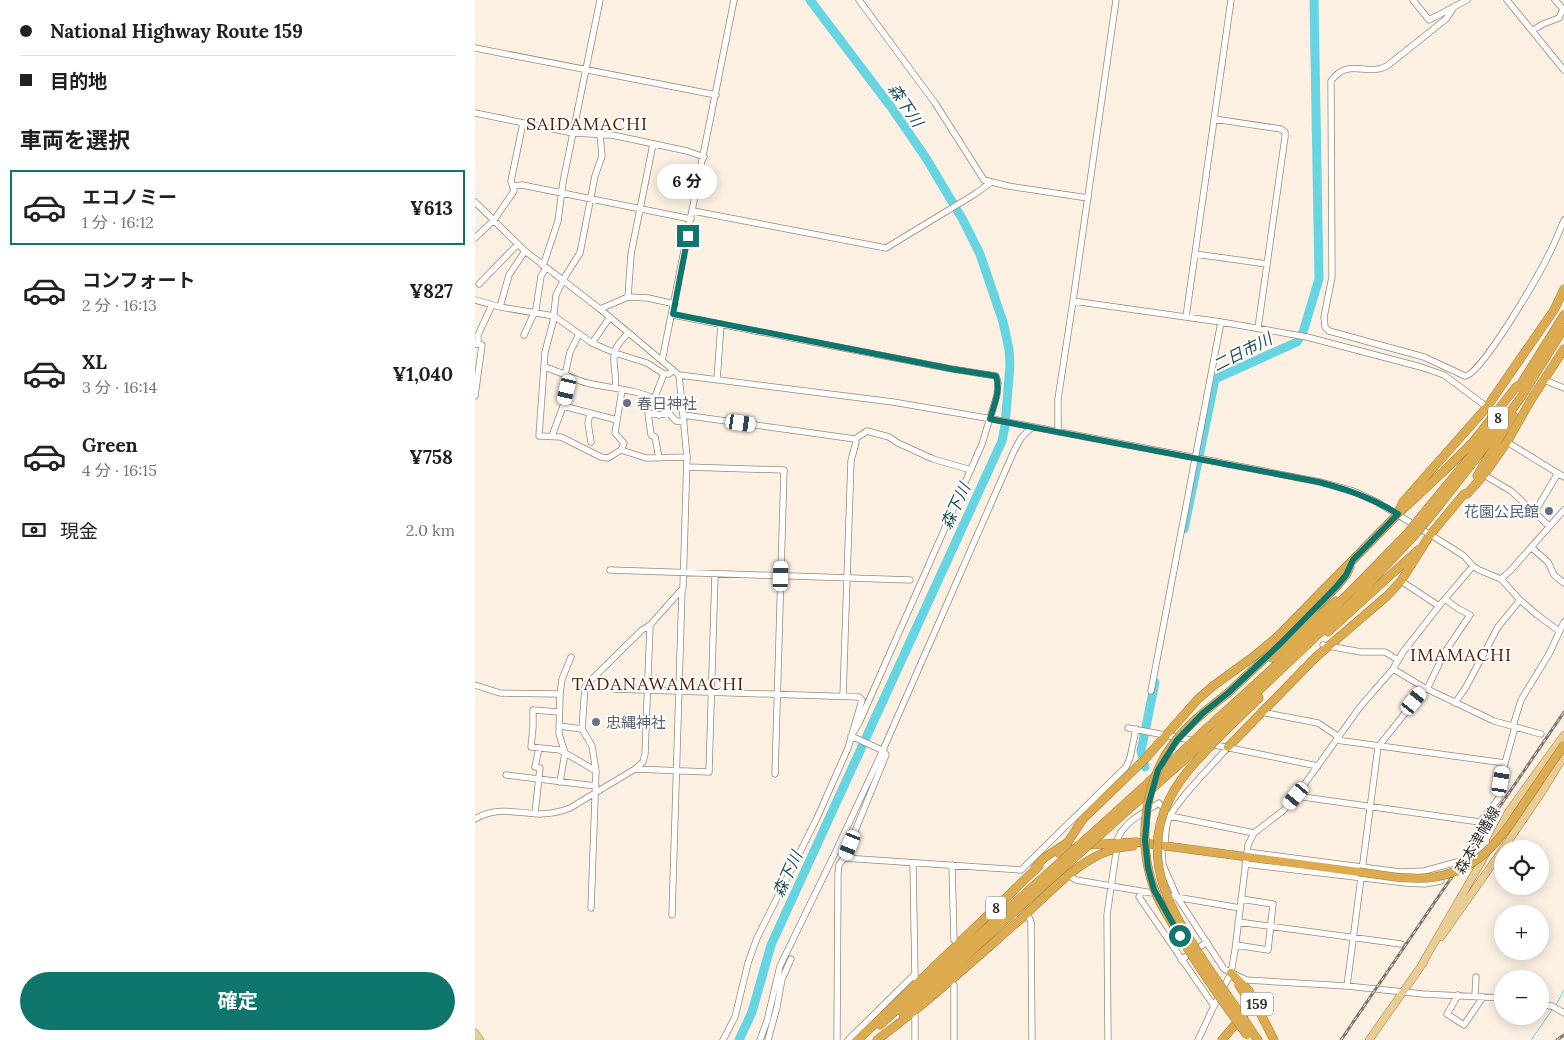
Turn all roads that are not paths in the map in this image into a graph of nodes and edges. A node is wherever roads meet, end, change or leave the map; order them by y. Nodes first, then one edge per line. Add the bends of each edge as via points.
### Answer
1 (600, 0) edge
2 (734, 0) edge
3 (859, 0) edge
4 (1116, 0) edge
5 (1231, 0) edge
6 (1413, 0) edge
7 (1467, 0) edge
8 (1507, 0) edge
9 (1555, 0) edge
10 (1455, 6) junction
11 (1563, 9) edge
12 (1533, 30) junction
13 (475, 48) edge
14 (586, 70) junction
15 (1564, 70) edge
16 (716, 95) junction
17 (475, 113) edge
18 (1214, 119) junction
19 (523, 123) junction
20 (573, 133) junction
21 (600, 135) junction
22 (653, 144) junction
23 (703, 157) junction
24 (990, 182) junction
25 (514, 186) junction
26 (561, 193) junction
27 (1088, 198) junction
28 (591, 199) junction
29 (475, 202) edge
30 (640, 209) junction
31 (693, 211) junction
32 (691, 219) junction
33 (494, 220) junction
34 (1564, 220) edge
35 (475, 238) edge
36 (518, 244) junction
37 (525, 251) junction
38 (1195, 254) junction
39 (1267, 264) junction
40 (545, 267) junction
41 (563, 281) junction
42 (479, 284) dead end
43 (1564, 289) edge
44 (628, 297) junction
45 (475, 300) edge
46 (1073, 301) junction
47 (675, 304) junction
48 (492, 305) junction
49 (500, 307) junction
50 (600, 309) junction
51 (535, 312) junction
52 (1559, 312) edge
53 (673, 314) junction
54 (554, 316) junction
55 (1186, 317) junction
56 (610, 318) junction
57 (1221, 322) junction
58 (721, 324) junction
59 (1258, 328) junction
60 (1564, 328) edge
61 (628, 333) junction
62 (579, 334) junction
63 (524, 335) dead end
64 (592, 343) junction
65 (477, 344) edge
66 (1564, 349) edge
67 (615, 353) junction
68 (662, 361) junction
69 (544, 367) junction
70 (673, 370) junction
71 (663, 374) junction
72 (679, 375) junction
73 (567, 376) junction
74 (717, 380) junction
75 (1544, 380) junction
76 (1521, 384) junction
77 (615, 388) junction
78 (1564, 388) edge
79 (622, 390) junction
80 (475, 396) edge
81 (1522, 396) junction
82 (654, 399) junction
83 (563, 406) junction
84 (1487, 406) junction
85 (589, 414) junction
86 (669, 414) junction
87 (684, 419) junction
88 (991, 419) junction
89 (617, 420) junction
90 (1029, 426) junction
91 (1058, 432) junction
92 (552, 436) junction
93 (855, 438) junction
94 (591, 442) dead end
95 (1507, 442) junction
96 (621, 450) junction
97 (687, 457) junction
98 (659, 458) junction
99 (1198, 458) junction
100 (687, 467) junction
101 (971, 470) junction
102 (1558, 473) junction
103 (1484, 475) junction
104 (1564, 477) edge
105 (1464, 494) junction
106 (1564, 510) edge
107 (1533, 512) junction
108 (1398, 514) junction
109 (1427, 515) junction
110 (1549, 526) junction
111 (1430, 535) junction
112 (1409, 537) junction
113 (1424, 546) junction
114 (1532, 548) junction
115 (1353, 560) junction
116 (1473, 566) junction
117 (610, 570) dead end
118 (684, 573) junction
119 (715, 574) junction
120 (781, 576) junction
121 (847, 578) junction
122 (1501, 579) junction
123 (910, 580) dead end
124 (1401, 581) junction
125 (1361, 582) junction
126 (1564, 583) edge
127 (682, 590) junction
128 (1445, 598) junction
129 (1520, 600) junction
130 (1439, 606) junction
131 (1564, 622) edge
132 (650, 625) junction
133 (1559, 631) junction
134 (1326, 645) junction
135 (571, 657) dead end
136 (1398, 660) junction
137 (1290, 662) junction
138 (1393, 669) junction
139 (1278, 673) joint
140 (475, 685) edge
141 (1426, 688) junction
142 (614, 689) dead end
143 (647, 690) junction
144 (679, 691) junction
145 (1151, 691) dead end
146 (712, 692) junction
147 (1228, 693) junction
148 (560, 694) junction
149 (778, 695) junction
150 (843, 696) junction
151 (1455, 703) junction
152 (1261, 711) junction
153 (559, 712) junction
154 (559, 726) junction
155 (1514, 727) junction
156 (1128, 728) dead end
157 (582, 729) junction
158 (1139, 730) junction
159 (1218, 734) junction
160 (1541, 734) dead end
161 (1564, 734) edge
162 (852, 736) junction
163 (1166, 736) junction
164 (1337, 739) junction
165 (1564, 745) edge
166 (1228, 747) junction
167 (1378, 747) junction
168 (539, 748) junction
169 (882, 750) junction
170 (565, 753) junction
171 (1564, 756) edge
172 (1505, 764) junction
173 (1318, 766) junction
174 (635, 769) junction
175 (596, 771) junction
176 (676, 771) junction
177 (775, 774) dead end
178 (506, 775) dead end
179 (539, 779) junction
180 (560, 782) junction
181 (1525, 788) junction
182 (596, 789) junction
183 (1542, 792) junction
184 (1296, 796) junction
185 (1370, 807) junction
186 (535, 813) junction
187 (1170, 816) junction
188 (475, 819) edge
189 (1108, 823) junction
190 (1254, 833) junction
191 (1118, 838) dead end
192 (1509, 840) edge
193 (1163, 849) junction
194 (1494, 850) edge
195 (1487, 851) junction
196 (1116, 853) dead end
197 (844, 858) junction
198 (1246, 858) junction
199 (1494, 860) edge
200 (1457, 862) dead end
201 (913, 863) junction
202 (952, 865) junction
203 (1035, 868) junction
204 (1326, 868) junction
205 (1433, 869) junction
206 (1361, 872) junction
207 (1068, 875) junction
208 (1441, 881) dead end
209 (1434, 883) junction
210 (1111, 886) junction
211 (1141, 892) junction
212 (1177, 897) junction
213 (1241, 899) junction
214 (591, 908) dead end
215 (1240, 908) junction
216 (1027, 913) junction
217 (672, 915) dead end
218 (1001, 919) junction
219 (1238, 922) junction
220 (1271, 926) junction
221 (1353, 937) junction
222 (1207, 942) junction
223 (956, 943) junction
224 (1401, 944) dead end
225 (1236, 946) junction
226 (791, 960) dead end
227 (1181, 960) junction
228 (1421, 964) junction
229 (1231, 973) junction
230 (1477, 977) dead end
231 (916, 978) junction
232 (953, 981) junction
233 (1347, 986) junction
234 (1403, 991) junction
235 (1457, 995) junction
236 (1475, 996) junction
237 (1483, 996) junction
238 (1494, 997) edge
239 (1214, 1006) junction
240 (1549, 1007) edge
241 (1564, 1013) edge
242 (911, 1014) junction
243 (475, 1033) edge
244 (1250, 1036) edge
245 (838, 1039) edge
246 (480, 1040) edge
247 (723, 1040) edge
248 (761, 1040) edge
249 (768, 1040) edge
250 (849, 1040) edge
251 (858, 1040) edge
252 (864, 1040) edge
253 (875, 1040) edge
254 (915, 1040) edge
255 (954, 1040) edge
256 (1032, 1040) edge
257 (1107, 1040) edge
258 (1198, 1040) edge
259 (1222, 1040) edge
260 (1258, 1040) edge
261 (1274, 1040) edge
262 (1369, 1040) edge

1 - 14 street
2 - 16 street
3 - 24 street via 935,103 981,176
4 - 27 street
5 - 18 street
6 - 10 street via 1429,20
7 - 10 street
8 - 12 street
9 - 11 street
10 - 34 street via 1446,19 1387,66 1379,70 1351,68 1331,81 1332,277 1325,327 1329,331 1425,357 1469,376 1529,291
11 - 12 street via 1559,18
12 - 15 street
13 - 14 street
14 - 16 street
14 - 20 street
16 - 23 street
17 - 19 street
18 - 38 street
18 - 39 street via 1285,132
19 - 20 street
19 - 25 street via 511,181
20 - 21 street
20 - 26 street
21 - 22 street
21 - 28 street via 602,156
22 - 23 street via 687,150
22 - 30 street
23 - 31 street
24 - 27 street
24 - 31 street via 886,248
25 - 26 street
25 - 33 street via 514,191
26 - 28 street
26 - 40 street via 559,221
27 - 46 street
28 - 30 street
28 - 41 street via 580,253
29 - 33 street
30 - 32 street
30 - 44 street via 631,254
31 - 32 street
32 - 47 street
33 - 35 street
33 - 36 street
36 - 37 street
36 - 42 street
37 - 40 street
37 - 49 street via 509,276
38 - 39 street
38 - 55 street
39 - 59 street
40 - 41 street
40 - 51 street
41 - 50 street
41 - 54 street via 556,296
43 - 52 highway
44 - 47 street
44 - 50 street
45 - 48 street
46 - 55 street
46 - 91 street via 1058,399
47 - 53 street
48 - 49 street
48 - 65 street
49 - 51 street
50 - 56 street
51 - 54 street
51 - 63 street
52 - 76 highway, 8
52 - 84 highway
53 - 58 street
53 - 68 street
54 - 62 street
54 - 69 street
55 - 57 street
56 - 61 street
56 - 64 street
57 - 59 street
57 - 99 street
58 - 74 street
58 - 88 street via 996,376 997,395
59 - 84 street via 1307,337 1421,367 1444,375
60 - 81 highway, 8
61 - 67 street
61 - 68 street
62 - 64 street
62 - 73 street via 570,352
64 - 67 street
65 - 80 street via 482,345
66 - 75 highway
67 - 71 street via 647,363
67 - 77 street
68 - 70 street
69 - 73 street
69 - 92 street via 539,436
70 - 71 street
70 - 72 street
71 - 82 street
72 - 74 street
72 - 87 street
73 - 77 street via 588,384
73 - 83 street
74 - 88 street via 883,401
75 - 78 street
75 - 95 highway
76 - 108 highway via 1472,443
76 - 109 highway, 8
77 - 79 street
79 - 82 street
79 - 89 street
81 - 105 highway via 1486,462
81 - 109 highway, 8 via 1478,456
82 - 86 street
83 - 85 street
83 - 92 street
84 - 108 highway via 1403,502
85 - 89 street
85 - 94 street
86 - 87 street via 676,421
86 - 98 street via 648,413
87 - 93 street
87 - 97 street
88 - 90 street
88 - 101 street
89 - 96 street via 615,433 624,443
90 - 91 street
90 - 169 street via 1014,451
91 - 99 street
92 - 96 street via 561,437 601,457 608,458
93 - 101 street via 867,432 889,437 933,458
93 - 121 street via 851,461
95 - 102 street
95 - 103 highway
96 - 98 street via 646,458
97 - 98 street
97 - 100 street
99 - 108 street via 1353,491
99 - 145 street
100 - 118 street
100 - 120 street via 784,470
101 - 162 street
102 - 104 street
102 - 107 street
103 - 105 highway
103 - 107 street via 1511,491
105 - 111 highway
106 - 110 street
107 - 110 street
108 - 111 street
108 - 115 highway
109 - 112 highway, 8, bridge
110 - 114 street
111 - 113 highway
111 - 116 street via 1464,556
112 - 125 highway, 8
112 - 137 highway, 8 via 1349,605
113 - 124 highway
113 - 137 highway, 8 via 1295,663
114 - 122 street
114 - 126 street
115 - 147 highway via 1336,587
115 - 163 highway via 1281,636 1198,699
116 - 122 street
116 - 128 street
117 - 118 street
118 - 119 street
118 - 127 street
119 - 120 street
119 - 146 street
120 - 121 street
120 - 149 street
121 - 123 street
121 - 150 street
122 - 129 street
124 - 130 street
124 - 134 highway via 1368,614
125 - 147 highway, 159 via 1351,586 1284,648
125 - 189 highway, 8, bridge
127 - 132 street
127 - 144 street
128 - 130 street
128 - 141 street via 1470,615
129 - 133 street
129 - 151 street via 1497,628
130 - 136 street
131 - 133 street
132 - 143 street
132 - 157 street via 585,686
133 - 155 street via 1521,700
134 - 136 street via 1361,652 1385,652
134 - 152 highway
135 - 148 street
136 - 138 street
137 - 139 highway, 8
138 - 141 street
138 - 164 street
139 - 159 highway, 159 via 1277,680
140 - 148 street via 501,694
141 - 151 street
141 - 167 street
142 - 143 street
143 - 144 street
143 - 174 street via 645,754 643,762
144 - 146 street
144 - 176 street
146 - 149 street
146 - 176 street via 709,772
147 - 244 highway, 159, bridge via 1203,713 1167,754 1150,797 1145,840 1148,868 1162,906 1189,951
148 - 153 street
149 - 150 street
149 - 177 street
150 - 162 street via 862,700
151 - 155 street
152 - 164 street via 1318,723
152 - 166 highway
153 - 154 street
153 - 168 street via 533,710 531,747
154 - 157 street
154 - 170 street
155 - 160 street
155 - 172 street
156 - 158 street
157 - 175 street via 592,746
158 - 163 street
158 - 202 street via 1126,767 1021,870
159 - 189 highway, 8, bridge
159 - 244 highway, 159, bridge via 1183,777 1168,802 1157,852 1169,903
161 - 181 main road, 森本津幡線
162 - 169 street
162 - 247 street via 817,818 757,938 747,962 735,1017
163 - 166 street
163 - 203 highway via 1083,819 1068,842
164 - 167 street
164 - 173 street
165 - 206 highway, 8, bridge via 1495,844 1471,864 1425,878
166 - 173 street
166 - 187 street
167 - 172 street
167 - 185 street
168 - 170 street
168 - 179 street via 535,767 540,768
169 - 197 street via 886,755
169 - 248 street via 780,966
170 - 175 street
170 - 180 street
171 - 183 main road, 森本津幡線
172 - 185 street via 1499,798 1480,822
173 - 184 street
174 - 176 street
174 - 182 street
175 - 182 street
176 - 217 street
178 - 179 street
179 - 180 street
179 - 186 street
180 - 182 street
181 - 183 street
181 - 195 main road, 森本津幡線
182 - 186 street via 558,813
182 - 214 street
183 - 192 main road, 森本津幡線
184 - 185 street
184 - 190 street via 1276,817
185 - 206 street
186 - 188 street via 497,810
187 - 190 street
187 - 191 street via 1159,803 1141,813
187 - 193 street
189 - 218 highway, 8, bridge
190 - 198 street
193 - 198 highway, 8
193 - 203 highway, 8 via 1136,842 1087,845 1057,854
193 - 207 highway, 8 via 1137,846 1111,850
193 - 212 street via 1163,865
194 - 195 street
195 - 228 main road, 森本津幡線
196 - 210 street
197 - 201 street
197 - 245 street via 838,873
198 - 204 street
198 - 204 street
198 - 206 highway, 8
198 - 213 street
199 - 228 main road, 森本津幡線
200 - 205 street
201 - 202 street
201 - 231 street
202 - 223 street via 954,926 951,928 951,942
203 - 223 highway, 8
204 - 206 street
204 - 206 street
205 - 206 street
205 - 209 street
206 - 209 street via 1417,884
206 - 221 street
207 - 210 street via 1076,880
207 - 216 highway, 8
208 - 209 street
210 - 211 street
210 - 257 street via 1107,915
211 - 212 street
211 - 227 street via 1139,897
212 - 215 street
212 - 222 street
213 - 215 street
213 - 220 street via 1273,904
215 - 219 street
216 - 232 highway, 8
216 - 256 street via 1031,922
218 - 252 highway, 8
218 - 253 highway, 8
219 - 220 street
219 - 225 street
220 - 221 street
220 - 225 street via 1268,950
221 - 224 street
221 - 233 street
222 - 227 street
222 - 229 street via 1224,969
223 - 231 highway, 8
225 - 229 street
226 - 249 street via 782,979
227 - 239 street
228 - 234 main road, 森本津幡線
229 - 233 street via 1246,980
229 - 239 street
229 - 259 highway, 159 via 1246,996 1247,1005 1246,1012
229 - 261 highway, 159 via 1249,991
230 - 236 street
231 - 250 street
231 - 251 highway, 8
232 - 242 highway, 8
232 - 255 street via 957,979
233 - 234 street
234 - 235 street
234 - 262 main road, 森本津幡線
235 - 236 street
235 - 237 street via 1447,1014 1464,1025
236 - 237 street
237 - 238 street
239 - 258 street
240 - 241 street
242 - 253 highway, 8
242 - 254 street via 915,1015
243 - 246 main road
244 - 260 highway, 159
245 - 250 street

